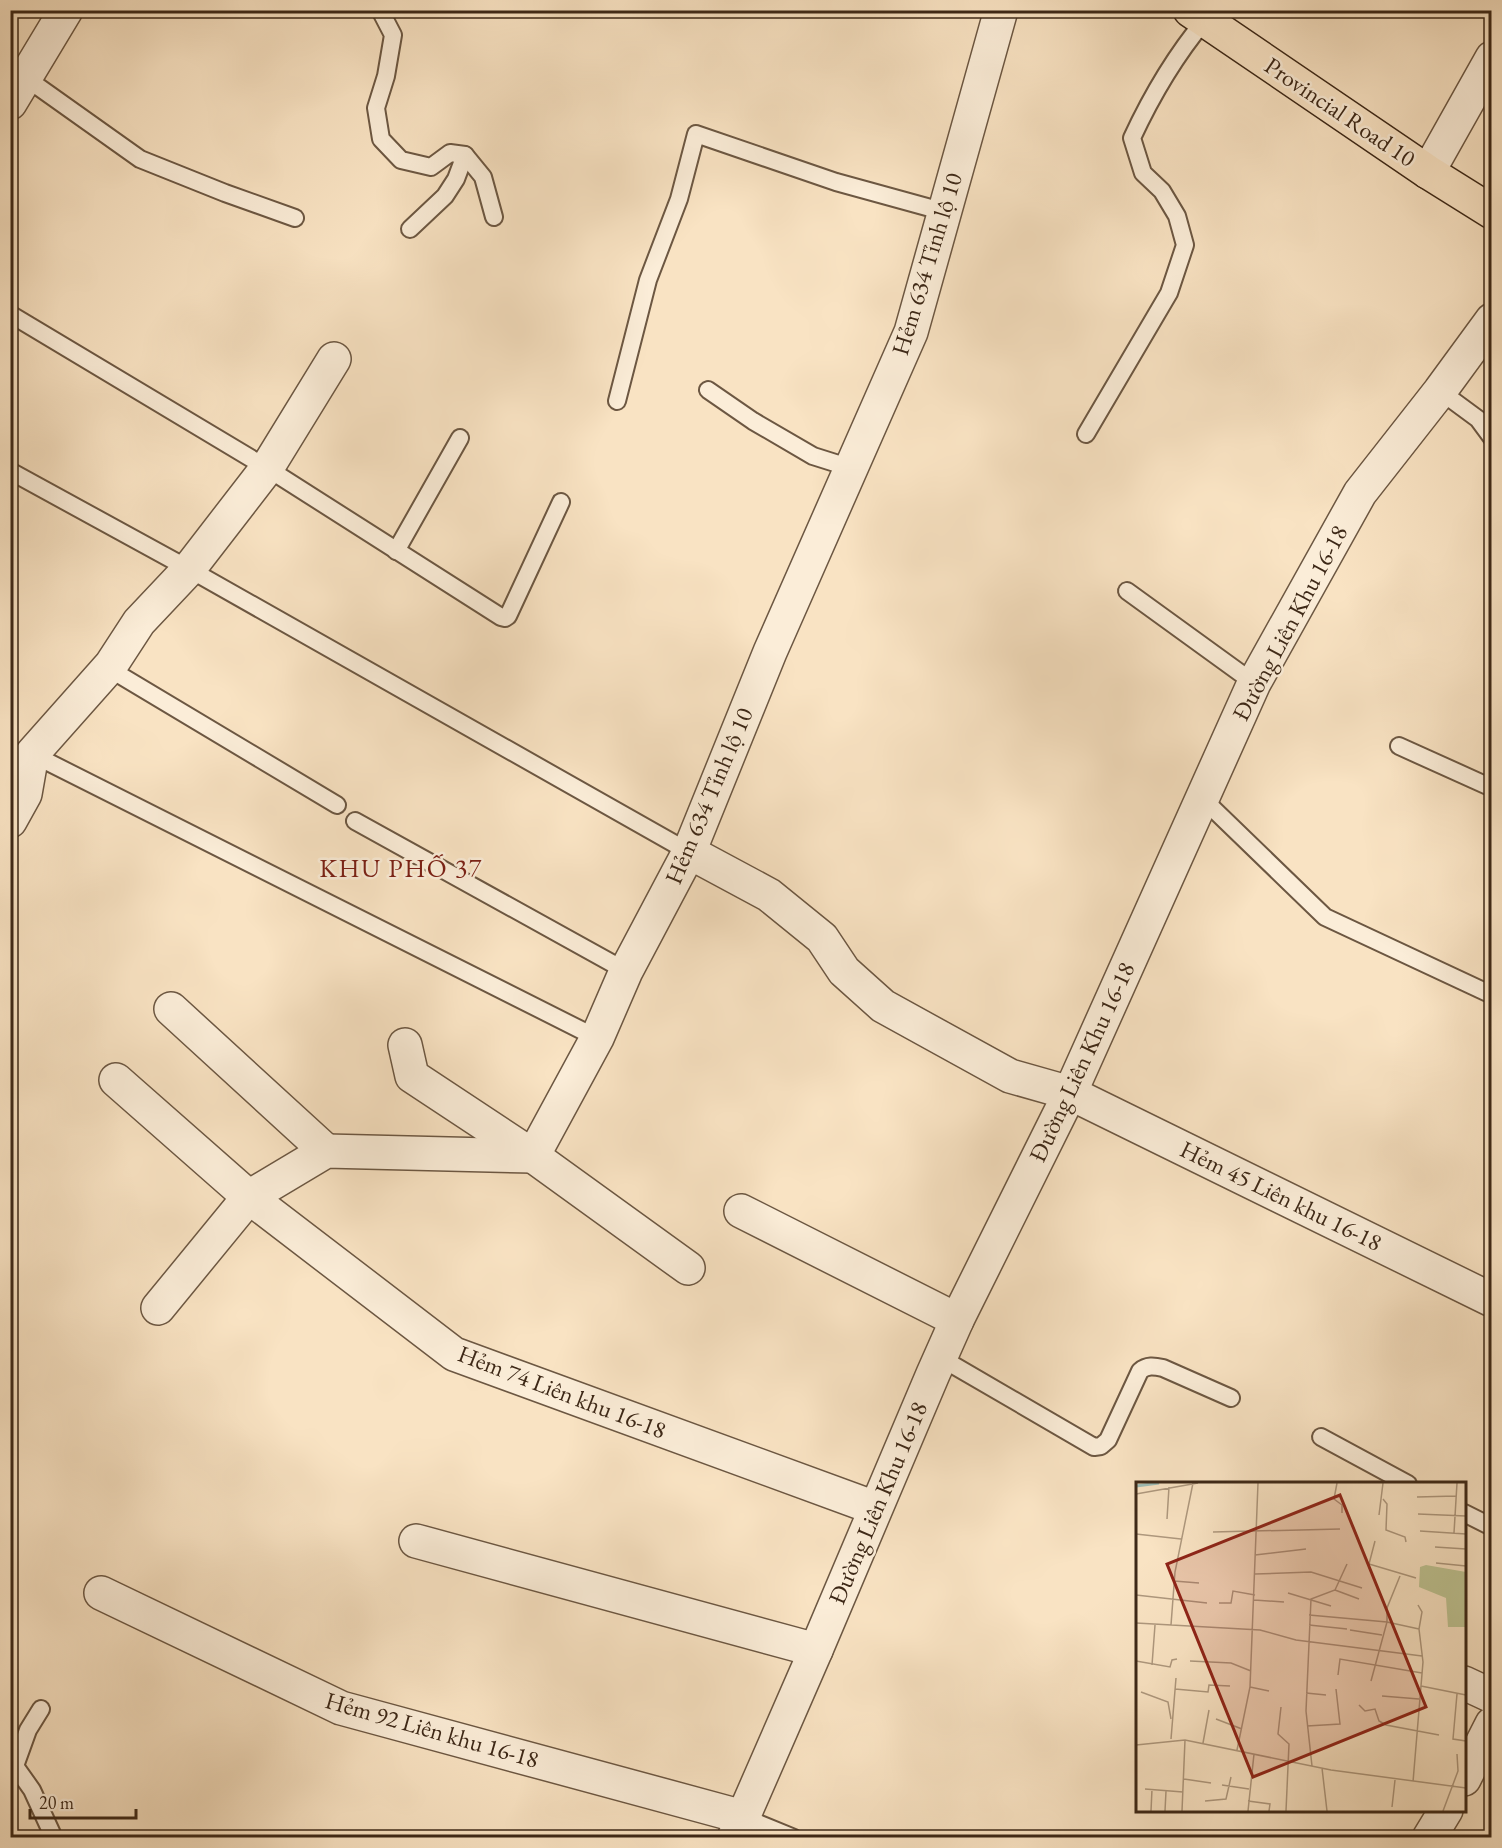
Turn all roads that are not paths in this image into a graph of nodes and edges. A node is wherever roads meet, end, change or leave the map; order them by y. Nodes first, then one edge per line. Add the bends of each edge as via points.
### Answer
1 (66, 10) edge
2 (380, 10) edge
3 (1001, 10) edge
4 (1201, 14) edge
5 (1491, 58) edge
6 (18, 90) edge
7 (465, 155) junction
8 (1428, 172) junction
9 (945, 212) junction
10 (1491, 212) edge
11 (494, 217) dead end
12 (295, 218) dead end
13 (410, 229) dead end
14 (10, 314) edge
15 (1491, 320) edge
16 (334, 359) dead end
17 (708, 390) dead end
18 (1440, 391) junction
19 (617, 401) dead end
20 (1086, 434) dead end
21 (460, 438) dead end
22 (1491, 438) edge
23 (267, 468) junction
24 (851, 468) junction
25 (10, 471) edge
26 (561, 502) dead end
27 (396, 551) junction
28 (189, 569) junction
29 (1127, 591) dead end
30 (108, 668) junction
31 (1254, 683) junction
32 (1399, 746) dead end
33 (21, 747) edge
34 (1491, 788) edge
35 (1202, 798) junction
36 (337, 806) dead end
37 (10, 820) edge
38 (355, 821) dead end
39 (689, 852) junction
40 (626, 970) junction
41 (1491, 995) edge
42 (171, 1010) dead end
43 (597, 1038) junction
44 (405, 1045) dead end
45 (116, 1080) dead end
46 (1070, 1093) junction
47 (326, 1151) junction
48 (532, 1156) junction
49 (249, 1197) junction
50 (741, 1211) dead end
51 (688, 1268) dead end
52 (1491, 1300) edge
53 (158, 1308) dead end
54 (957, 1320) junction
55 (941, 1358) junction
56 (1231, 1398) dead end
57 (1321, 1437) dead end
58 (1404, 1482) edge
59 (875, 1508) junction
60 (1466, 1514) edge
61 (1491, 1527) edge
62 (416, 1541) dead end
63 (101, 1593) dead end
64 (816, 1650) junction
65 (1466, 1684) edge
66 (1491, 1696) edge
67 (41, 1709) dead end
68 (1491, 1724) edge
69 (1466, 1775) edge
70 (1445, 1812) edge
71 (738, 1827) edge
72 (54, 1838) edge
73 (794, 1838) edge
74 (1429, 1838) edge

1 - 6 street
2 - 7 lane via 393,35 376,108 381,139 401,160 431,167 450,153
3 - 9 street, Hẻm 634 Tỉnh lộ 10
4 - 8 main road, Provincial Road 10
4 - 20 lane via 1132,138 1143,173 1162,191 1177,216 1185,244 1169,293
5 - 8 street
6 - 12 lane via 140,159
7 - 11 lane via 483,177
7 - 13 lane via 445,196
8 - 10 main road, Provincial Road 10
9 - 19 lane via 836,182 696,134 679,199 648,280
9 - 24 street, Hẻm 634 Tỉnh lộ 10 via 911,332
14 - 23 lane
15 - 18 street, Đường Liên Khu 16-18
16 - 23 street
17 - 24 lane via 813,456
18 - 22 lane via 1478,419
18 - 31 street, Đường Liên Khu 16-18 via 1360,493
21 - 27 lane
23 - 27 lane
23 - 28 street
24 - 39 street, Hẻm 634 Tỉnh lộ 10 via 770,652
25 - 28 lane
26 - 27 lane via 505,618
28 - 30 street via 139,622
28 - 39 lane
29 - 31 lane
30 - 33 street
30 - 36 lane
31 - 35 street, Đường Liên Khu 16-18
32 - 34 lane
33 - 37 street via 25,794
33 - 43 lane
35 - 41 lane via 1325,917
35 - 46 street, Đường Liên Khu 16-18
38 - 40 lane
39 - 40 street, Hẻm 634 Tỉnh lộ 10
39 - 46 street, Hẻm 45 Liên khu 16-18 via 769,895 822,938 844,971 883,1006 1010,1076
40 - 43 street, Hẻm 634 Tỉnh lộ 10
42 - 47 street
43 - 48 street, Hẻm 634 Tỉnh lộ 10
44 - 48 street via 412,1076
45 - 49 street, Hẻm 74 Liên khu 16-18
46 - 52 street, Hẻm 45 Liên khu 16-18
46 - 54 street, Đường Liên Khu 16-18
47 - 48 street
47 - 49 street
48 - 51 street
49 - 53 street
49 - 59 street, Hẻm 74 Liên khu 16-18 via 454,1354
50 - 54 street
54 - 55 street, Đường Liên Khu 16-18
55 - 56 lane via 1094,1447 1108,1440 1144,1368 1163,1368
55 - 59 street, Đường Liên Khu 16-18
57 - 58 lane
59 - 64 street, Đường Liên Khu 16-18
60 - 61 lane
62 - 64 street
63 - 71 street, Hẻm 92 Liên khu 16-18 via 341,1708
64 - 71 street, Đường Liên Khu 16-18
65 - 66 street
67 - 72 lane via 28,1730 15,1766 32,1790
68 - 69 street
70 - 74 street
71 - 73 lane

